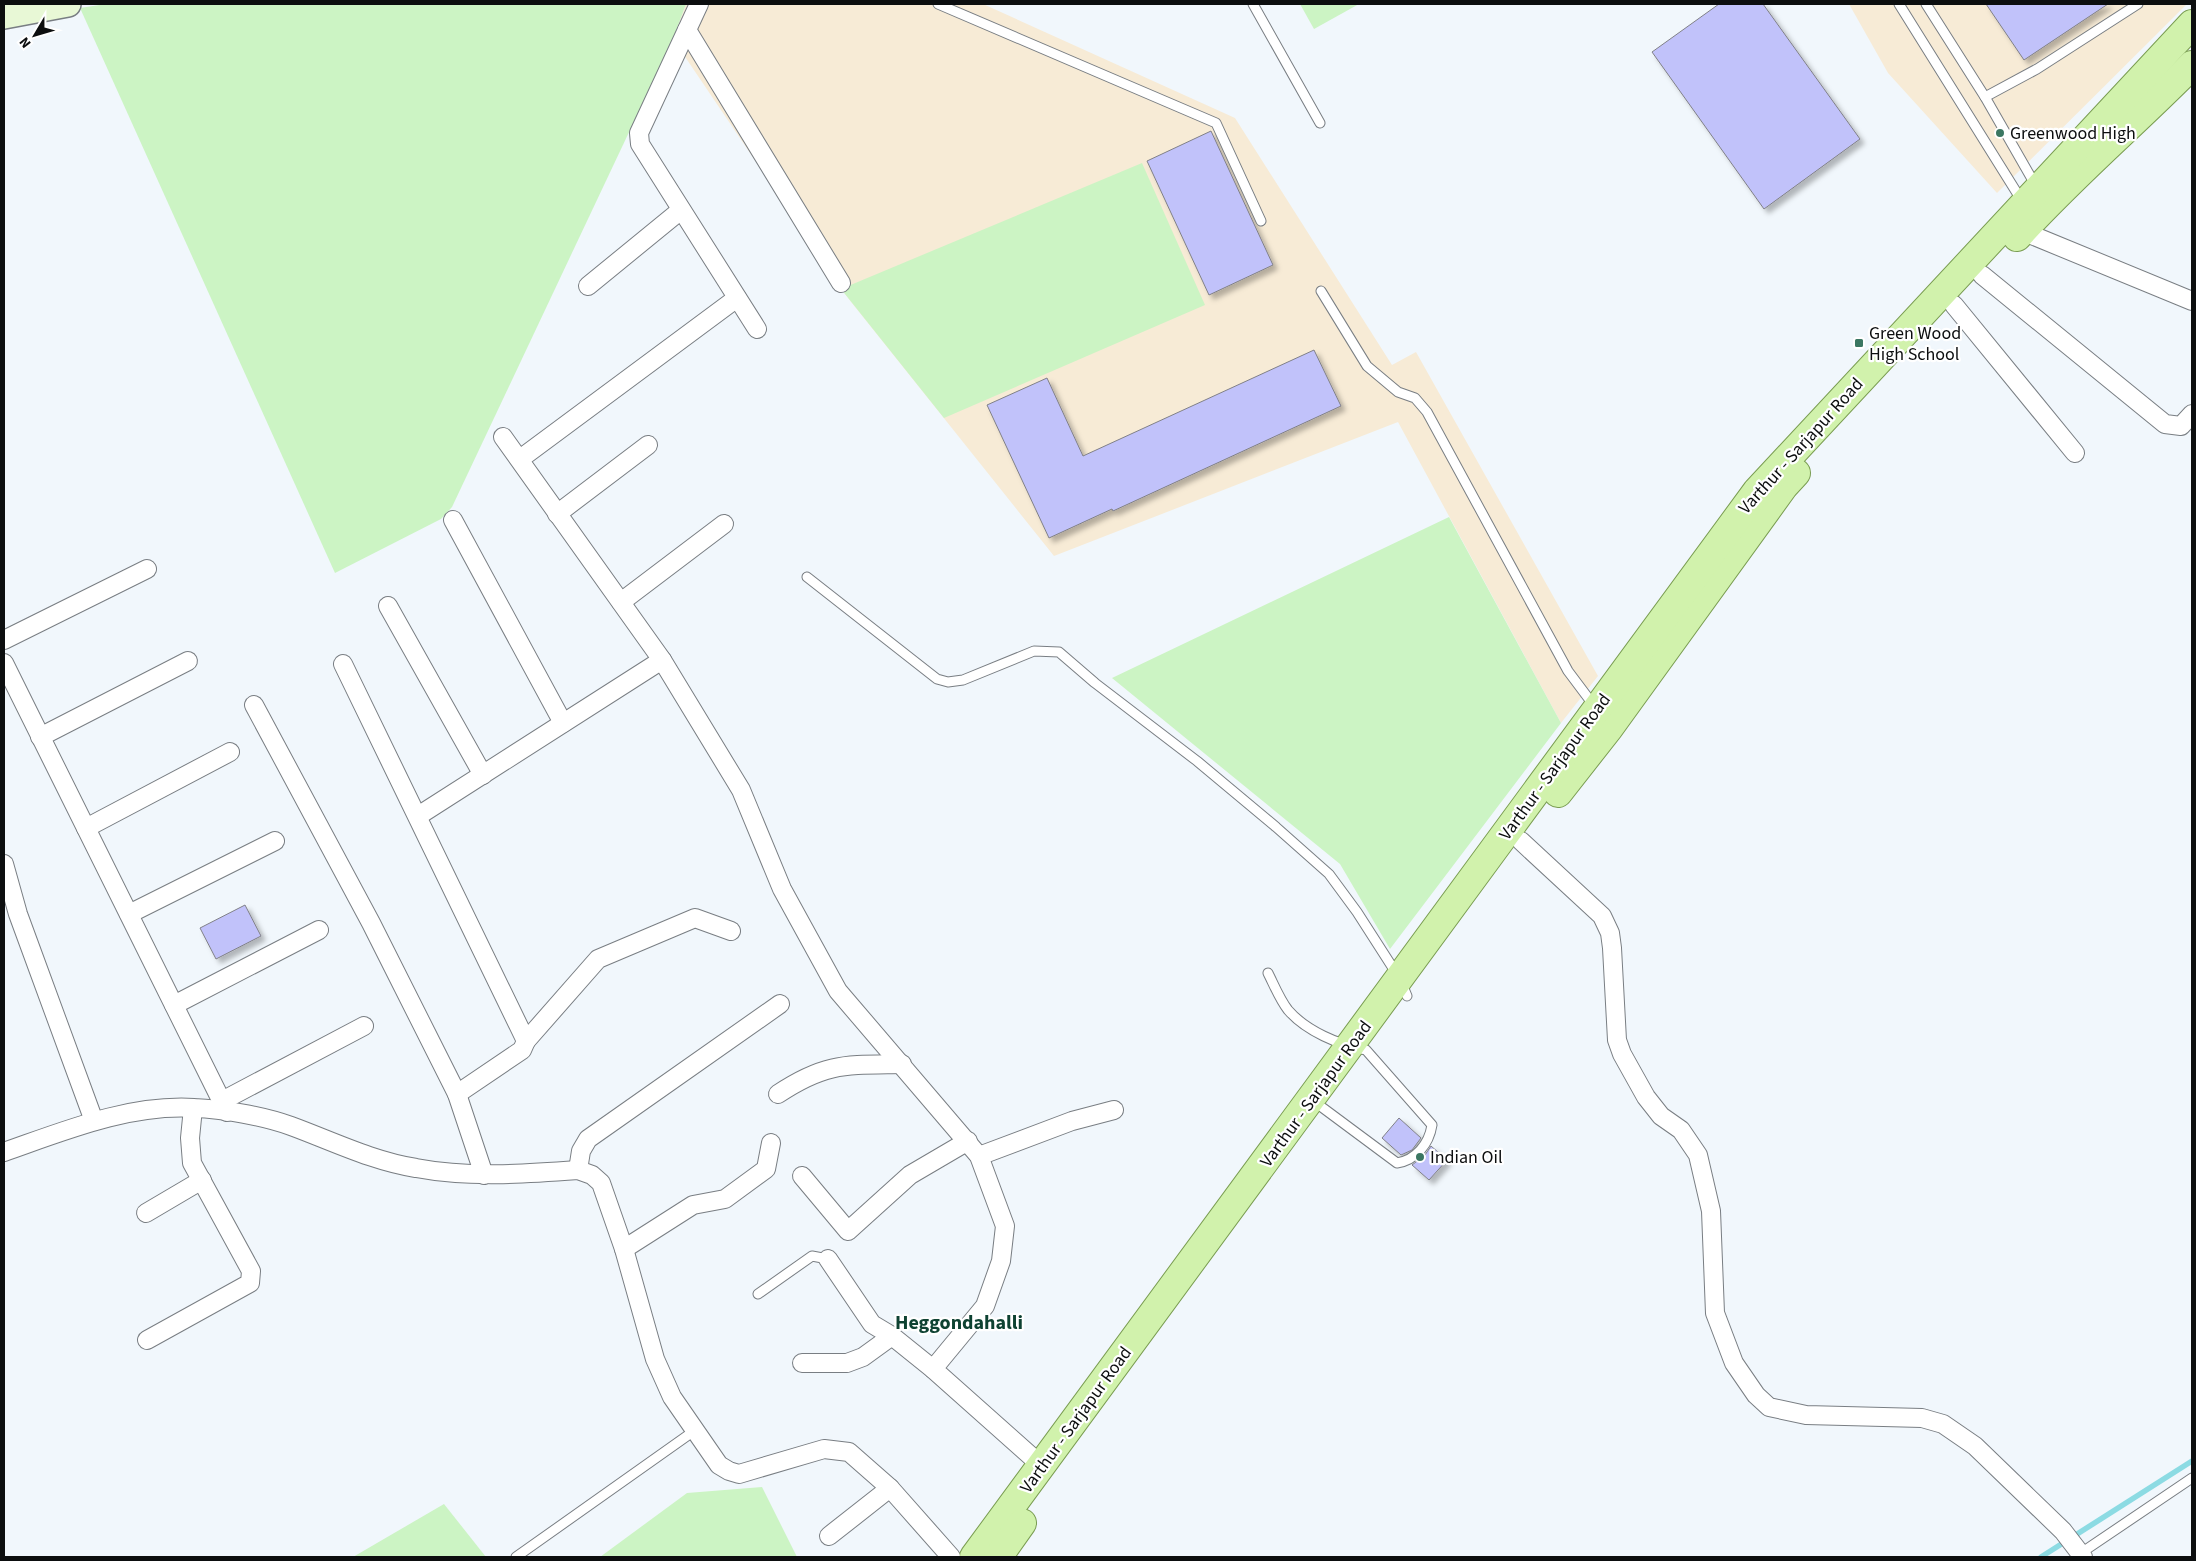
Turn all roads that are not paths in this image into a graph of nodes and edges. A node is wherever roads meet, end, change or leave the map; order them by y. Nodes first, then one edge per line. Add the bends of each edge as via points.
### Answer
1 (68, 4) edge
2 (699, 4) edge
3 (938, 4) edge
4 (1253, 4) edge
5 (1899, 4) edge
6 (1926, 4) edge
7 (2138, 4) edge
8 (4, 16) edge
9 (2192, 24) edge
10 (687, 30) junction
11 (2192, 65) edge
12 (1985, 98) junction
13 (1320, 124) dead end
14 (2030, 196) junction
15 (681, 210) junction
16 (1261, 221) dead end
17 (2022, 231) junction
18 (1982, 274) junction
19 (841, 283) dead end
20 (588, 286) dead end
21 (1321, 291) dead end
22 (737, 298) junction
23 (2192, 301) edge
24 (1954, 305) junction
25 (757, 329) dead end
26 (2192, 414) edge
27 (503, 437) dead end
28 (648, 445) dead end
29 (2075, 453) dead end
30 (520, 459) junction
31 (557, 514) junction
32 (453, 520) dead end
33 (724, 524) dead end
34 (147, 569) dead end
35 (807, 577) dead end
36 (621, 602) junction
37 (388, 606) dead end
38 (4, 640) edge
39 (662, 660) junction
40 (188, 662) dead end
41 (4, 663) edge
42 (343, 664) dead end
43 (254, 704) dead end
44 (1603, 719) junction
45 (563, 723) junction
46 (40, 737) junction
47 (230, 752) dead end
48 (482, 775) junction
49 (418, 816) junction
50 (86, 828) junction
51 (275, 841) dead end
52 (1521, 841) junction
53 (4, 864) edge
54 (129, 914) junction
55 (319, 930) dead end
56 (731, 931) dead end
57 (1268, 973) dead end
58 (1403, 988) junction
59 (780, 1004) dead end
60 (174, 1006) junction
61 (364, 1026) dead end
62 (526, 1041) junction
63 (1358, 1049) junction
64 (902, 1064) junction
65 (457, 1094) junction
66 (778, 1094) dead end
67 (225, 1106) junction
68 (193, 1108) junction
69 (1324, 1108) junction
70 (1114, 1110) dead end
71 (94, 1121) junction
72 (968, 1141) junction
73 (771, 1143) dead end
74 (4, 1152) edge
75 (979, 1156) junction
76 (578, 1170) junction
77 (484, 1175) junction
78 (802, 1176) dead end
79 (202, 1180) junction
80 (146, 1213) dead end
81 (624, 1249) junction
82 (828, 1259) joint
83 (758, 1294) dead end
84 (892, 1336) junction
85 (147, 1340) dead end
86 (802, 1363) dead end
87 (933, 1369) junction
88 (694, 1430) junction
89 (1042, 1466) junction
90 (2192, 1478) edge
91 (890, 1488) junction
92 (829, 1536) dead end
93 (2082, 1555) edge
94 (516, 1557) edge
95 (951, 1557) edge
96 (974, 1557) edge
97 (998, 1557) edge

1 - 8 street
2 - 10 street
3 - 16 lane via 1216,123
4 - 13 lane
5 - 14 lane via 1969,113
6 - 12 lane
7 - 12 lane via 2037,69
9 - 14 main road, Varthur - Sarjapur Road
10 - 15 street via 639,133 644,152
10 - 19 street
11 - 17 main road, Varthur - Sarjapur Road via 2066,184
12 - 14 lane
14 - 44 main road, Varthur - Sarjapur Road via 1757,491
15 - 20 street
15 - 22 street
17 - 18 main road, Varthur - Sarjapur Road
17 - 23 street
18 - 24 main road, Varthur - Sarjapur Road
18 - 26 street via 2165,424 2180,426
21 - 44 lane via 1367,366 1398,392 1415,398 1427,412 1568,671
22 - 25 street
22 - 30 street
24 - 29 street
24 - 44 main road, Varthur - Sarjapur Road via 1784,486
27 - 30 street
28 - 31 street
30 - 31 street
31 - 36 street
32 - 45 street
33 - 36 street
34 - 38 street
35 - 58 lane via 937,678 948,682 963,680 1034,651 1060,652 1329,874 1357,912
36 - 39 street
37 - 48 street
39 - 45 street
39 - 64 street via 741,790 782,889 838,991
40 - 46 street
41 - 46 street
42 - 49 street
43 - 65 street via 371,922
44 - 52 main road, Varthur - Sarjapur Road
44 - 58 main road, Varthur - Sarjapur Road
45 - 48 street
46 - 50 street
47 - 50 street
48 - 49 street
49 - 62 street
50 - 54 street
51 - 54 street
52 - 58 main road, Varthur - Sarjapur Road
52 - 93 street via 1602,916 1610,932 1617,1040 1646,1097 1661,1116 1681,1130 1698,1155 1711,1211 1715,1313 1734,1363 1756,1395 1769,1407 1806,1416 1922,1418 1943,1424 1975,1446 2063,1531
53 - 71 street via 18,914
54 - 60 street
55 - 60 street
56 - 62 street via 695,918 598,959
57 - 63 lane via 1287,1009 1302,1024
58 - 63 main road, Varthur - Sarjapur Road
59 - 76 street via 588,1139 581,1151
60 - 67 street
61 - 67 street
62 - 65 street via 522,1050
63 - 69 main road, Varthur - Sarjapur Road
63 - 69 lane via 1432,1125 1430,1137 1408,1161 1397,1163
63 - 89 main road, Varthur - Sarjapur Road
64 - 66 street via 841,1065 814,1072
64 - 72 street
65 - 77 street
67 - 68 street
67 - 77 street via 288,1125 358,1153 416,1168
68 - 71 street via 128,1114
68 - 79 street via 192,1163
69 - 97 main road, Varthur - Sarjapur Road
70 - 75 street via 1072,1121
71 - 74 street
72 - 75 street
72 - 78 street via 910,1175 848,1231
73 - 81 street via 766,1169 725,1199 693,1205
75 - 87 street via 1005,1226 1001,1261 985,1306
76 - 77 street
76 - 81 street via 592,1174 600,1183
79 - 80 street
79 - 85 street via 251,1271 250,1283
81 - 88 street via 655,1359 672,1398
82 - 83 lane via 812,1256
82 - 84 street via 872,1324
84 - 86 street via 863,1357 847,1363
84 - 87 street
87 - 89 street
88 - 91 street via 719,1465 729,1471 740,1474 824,1449 849,1452
88 - 94 lane
89 - 96 main road, Varthur - Sarjapur Road
90 - 93 lane
91 - 92 street
91 - 95 street

